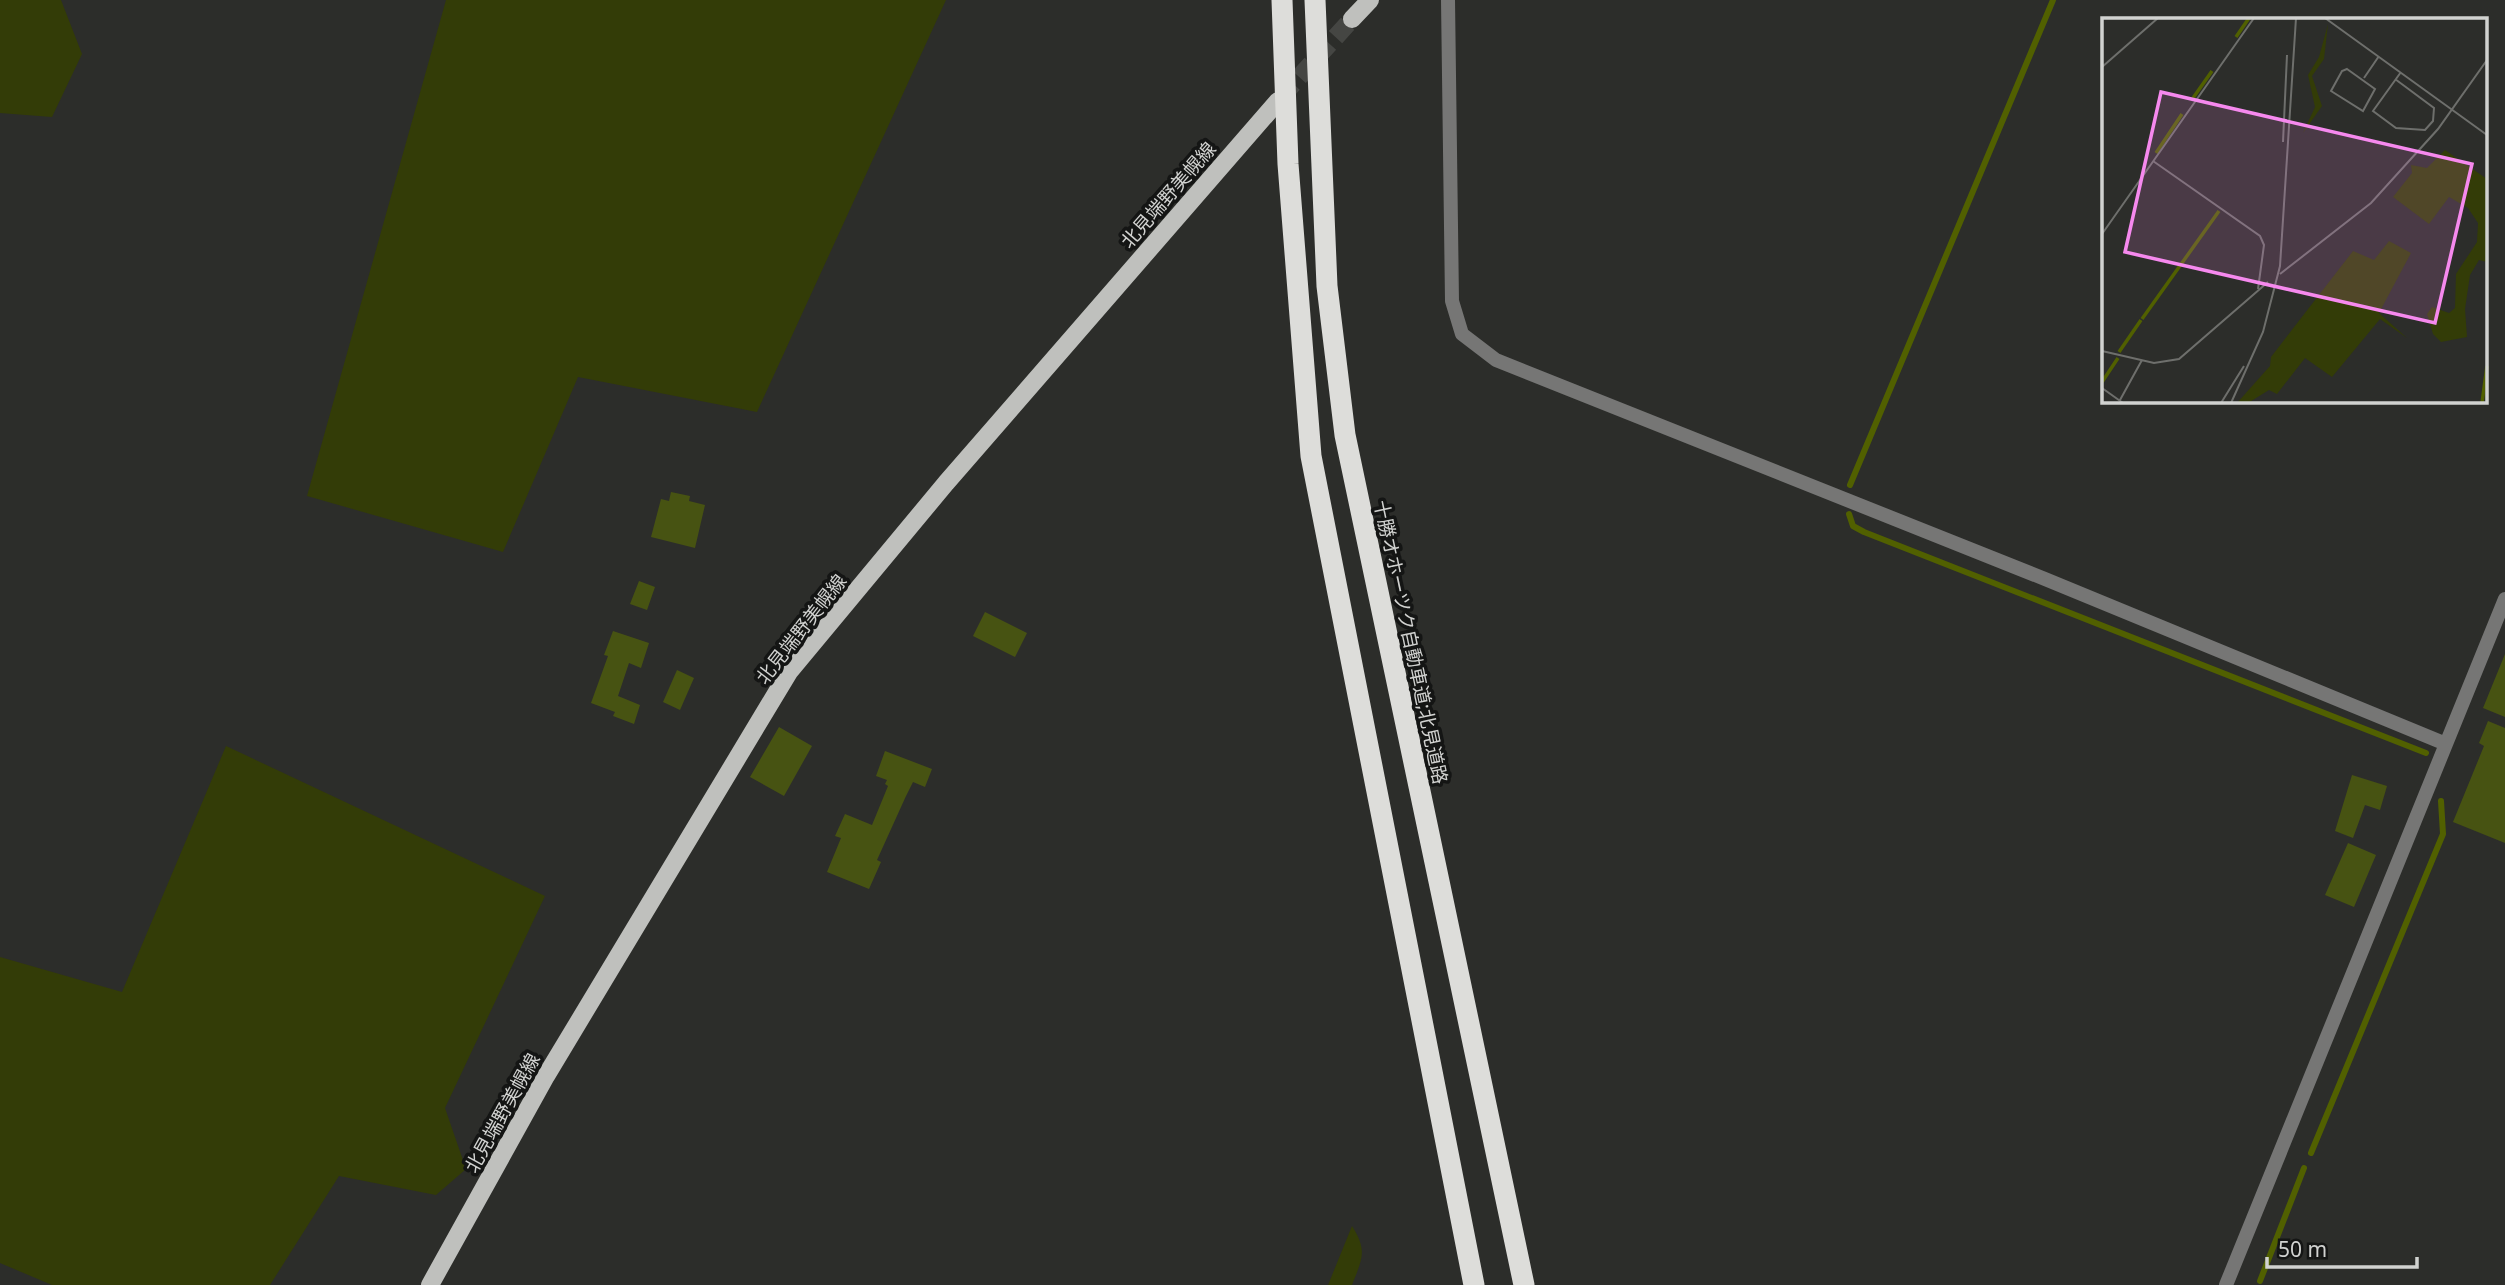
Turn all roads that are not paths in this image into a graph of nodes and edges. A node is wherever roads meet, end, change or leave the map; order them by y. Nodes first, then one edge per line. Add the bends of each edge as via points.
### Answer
1 (1282, 0) edge
2 (1315, 0) edge
3 (1370, 0) edge
4 (1448, 0) edge
5 (1352, 19) tunnel mouth
6 (1278, 101) tunnel mouth
7 (2505, 599) edge
8 (2446, 744) junction
9 (430, 1285) edge
10 (1475, 1285) edge
11 (1524, 1285) edge
12 (2226, 1285) edge

1 - 10 highway via 1288,164 1311,456
2 - 11 highway, 十勝オホーツク自動車道;北見道路 via 1327,286 1345,435
3 - 5 main road
4 - 8 street via 1452,301 1462,334 1496,360
6 - 9 main road, 北見端野美幌線 via 955,472 789,672 546,1076
7 - 8 street
8 - 12 street

